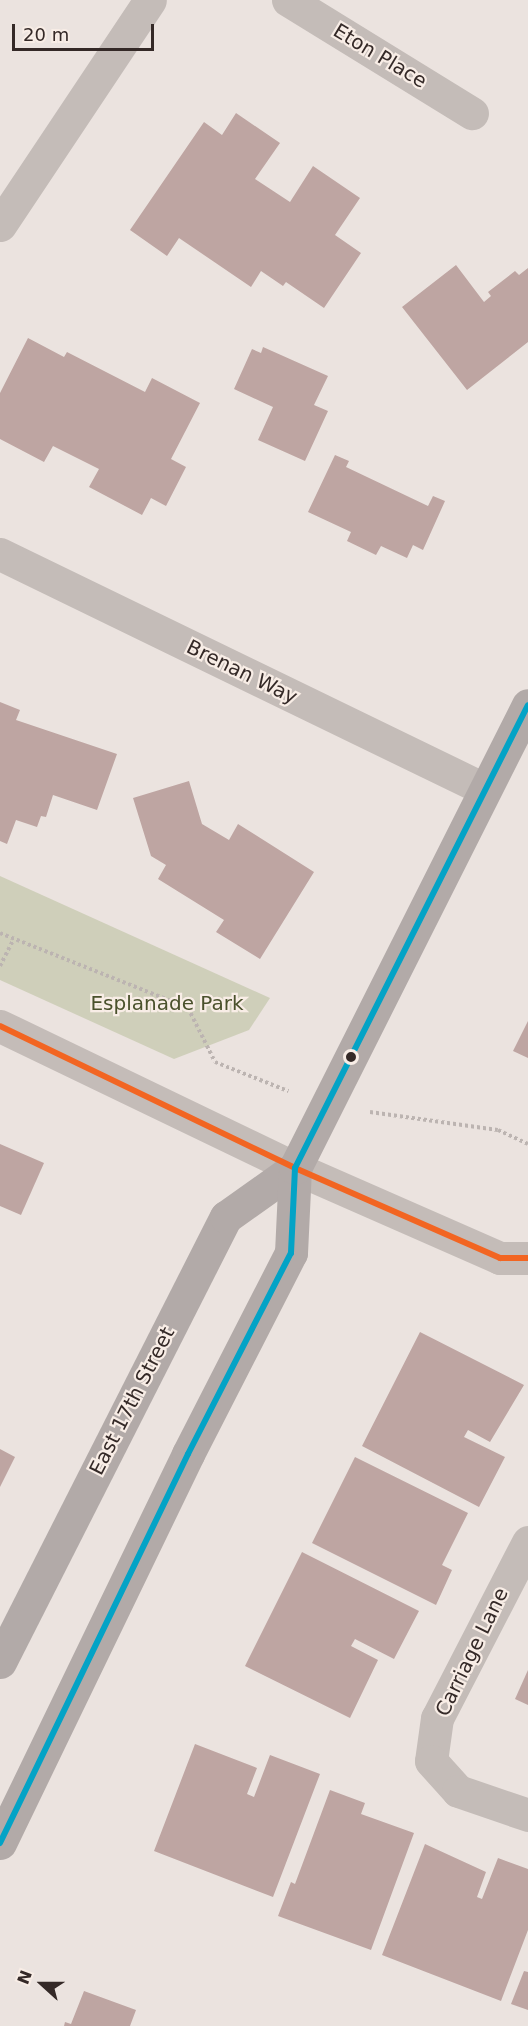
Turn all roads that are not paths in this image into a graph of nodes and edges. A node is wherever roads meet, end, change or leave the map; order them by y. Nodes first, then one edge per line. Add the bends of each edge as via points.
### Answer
1 (150, 0) edge
2 (288, 0) edge
3 (472, 113) dead end
4 (0, 225) edge
5 (0, 554) edge
6 (528, 705) edge
7 (484, 789) junction
8 (0, 1026) edge
9 (295, 1168) junction
10 (528, 1258) edge
11 (528, 1542) edge
12 (0, 1662) edge
13 (528, 1815) edge
14 (1, 1837) edge

1 - 4 street
2 - 3 street, Eton Place
5 - 7 street, Brenan Way
6 - 7 main road, East 17th Street
7 - 9 main road, East 17th Street
8 - 9 street
9 - 10 street via 500,1258
9 - 12 main road, East 17th Street via 226,1217
9 - 14 main road, East 17th Street via 291,1253 177,1475
11 - 13 street, Carriage Lane via 437,1718 431,1761 458,1791

